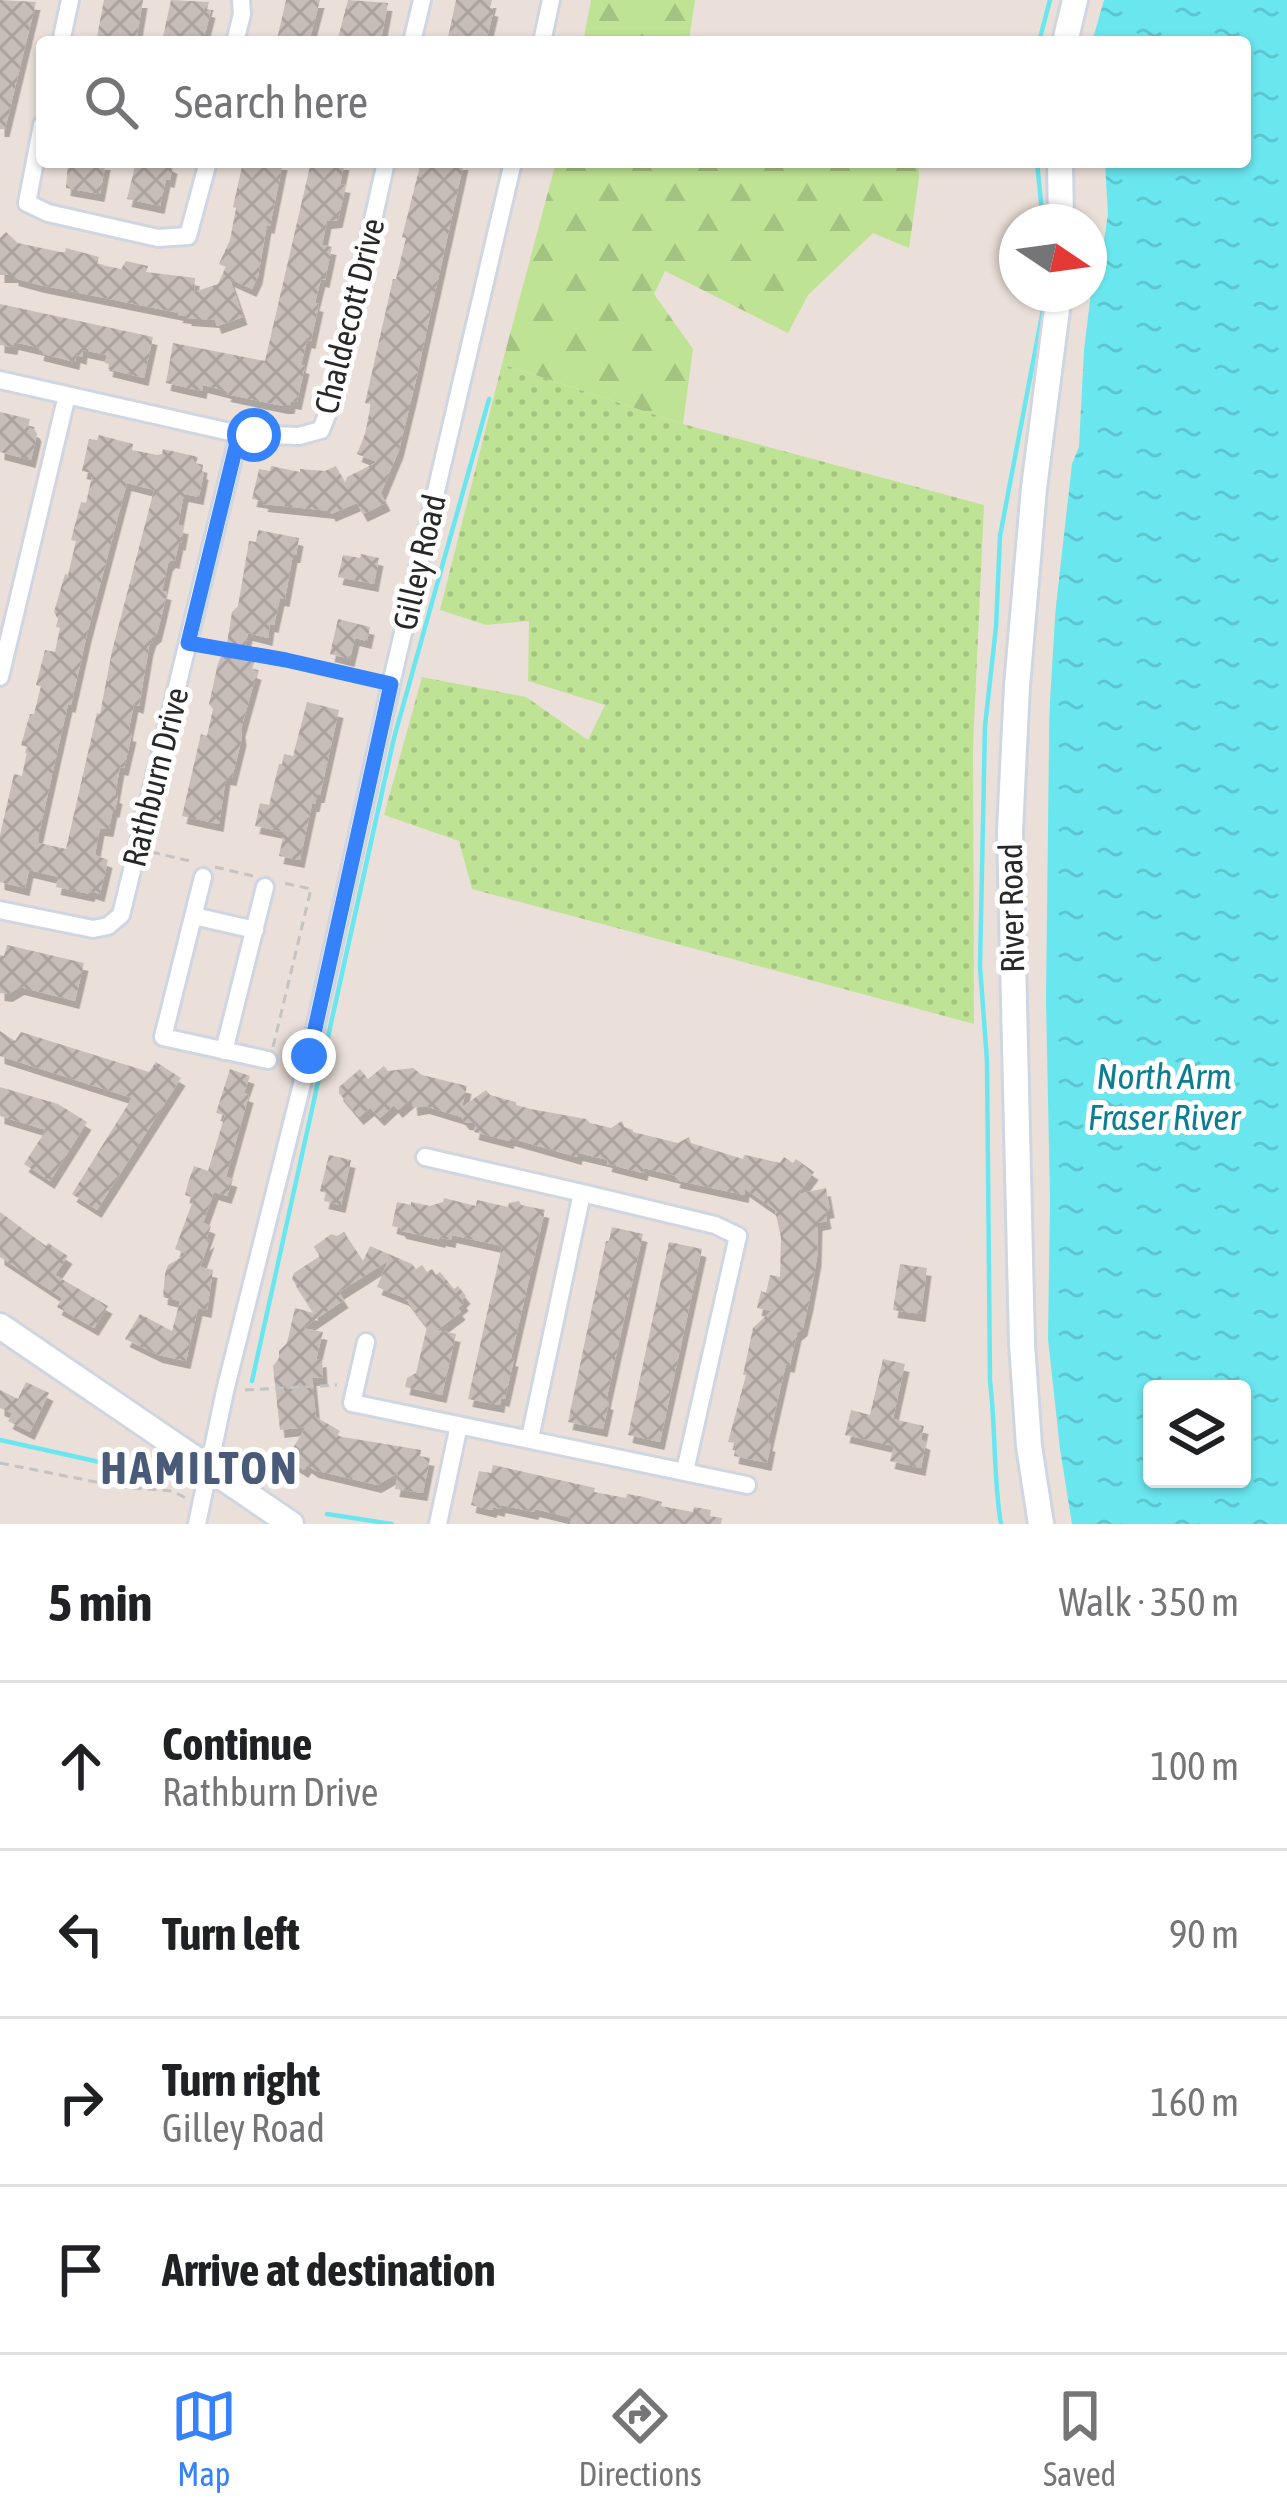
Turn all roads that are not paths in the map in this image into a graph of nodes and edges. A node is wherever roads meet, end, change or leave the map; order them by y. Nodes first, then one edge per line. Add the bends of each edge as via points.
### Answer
1 (70, 0) edge
2 (241, 0) edge
3 (422, 0) edge
4 (551, 0) edge
5 (1075, 0) edge
6 (62, 36) edge
7 (236, 36) edge
8 (413, 36) edge
9 (543, 36) edge
10 (1067, 36) edge
11 (36, 150) edge
12 (206, 168) edge
13 (385, 168) edge
14 (512, 168) edge
15 (1060, 168) edge
16 (1060, 204) edge
17 (1057, 312) edge
18 (0, 380) edge
19 (67, 395) junction
20 (239, 434) junction
21 (5, 634) edge
22 (0, 677) edge
23 (203, 877) dead end
24 (265, 887) dead end
25 (0, 910) edge
26 (194, 916) junction
27 (255, 930) junction
28 (224, 1051) junction
29 (268, 1060) dead end
30 (425, 1157) dead end
31 (582, 1193) junction
32 (0, 1326) edge
33 (366, 1342) dead end
34 (459, 1425) junction
35 (530, 1438) junction
36 (209, 1468) junction
37 (685, 1472) junction
38 (747, 1485) dead end
39 (439, 1517) edge
40 (196, 1524) edge
41 (291, 1524) edge
42 (1041, 1524) edge

1 - 6 street
2 - 7 street
3 - 8 street
4 - 9 street
5 - 10 street
11 - 12 street via 27,203 158,238 188,236
13 - 20 street, Chaldecott Drive via 321,430
14 - 36 street, Gilley Road
15 - 16 street
17 - 42 street, River Road via 1034,488 1010,831 1022,1344
18 - 19 street, Chaldecott Drive
19 - 20 street, Chaldecott Drive
19 - 21 street
20 - 25 street, Rathburn Drive via 117,921 94,929
21 - 22 street
23 - 26 street
24 - 27 street
26 - 27 street
26 - 28 street via 164,1036
27 - 28 street
28 - 29 street
30 - 31 street
31 - 35 street
31 - 37 street via 738,1236
32 - 36 street
33 - 34 street via 352,1403
34 - 35 street
34 - 39 street
35 - 37 street
36 - 40 street, Gilley Road
36 - 41 street
37 - 38 street

